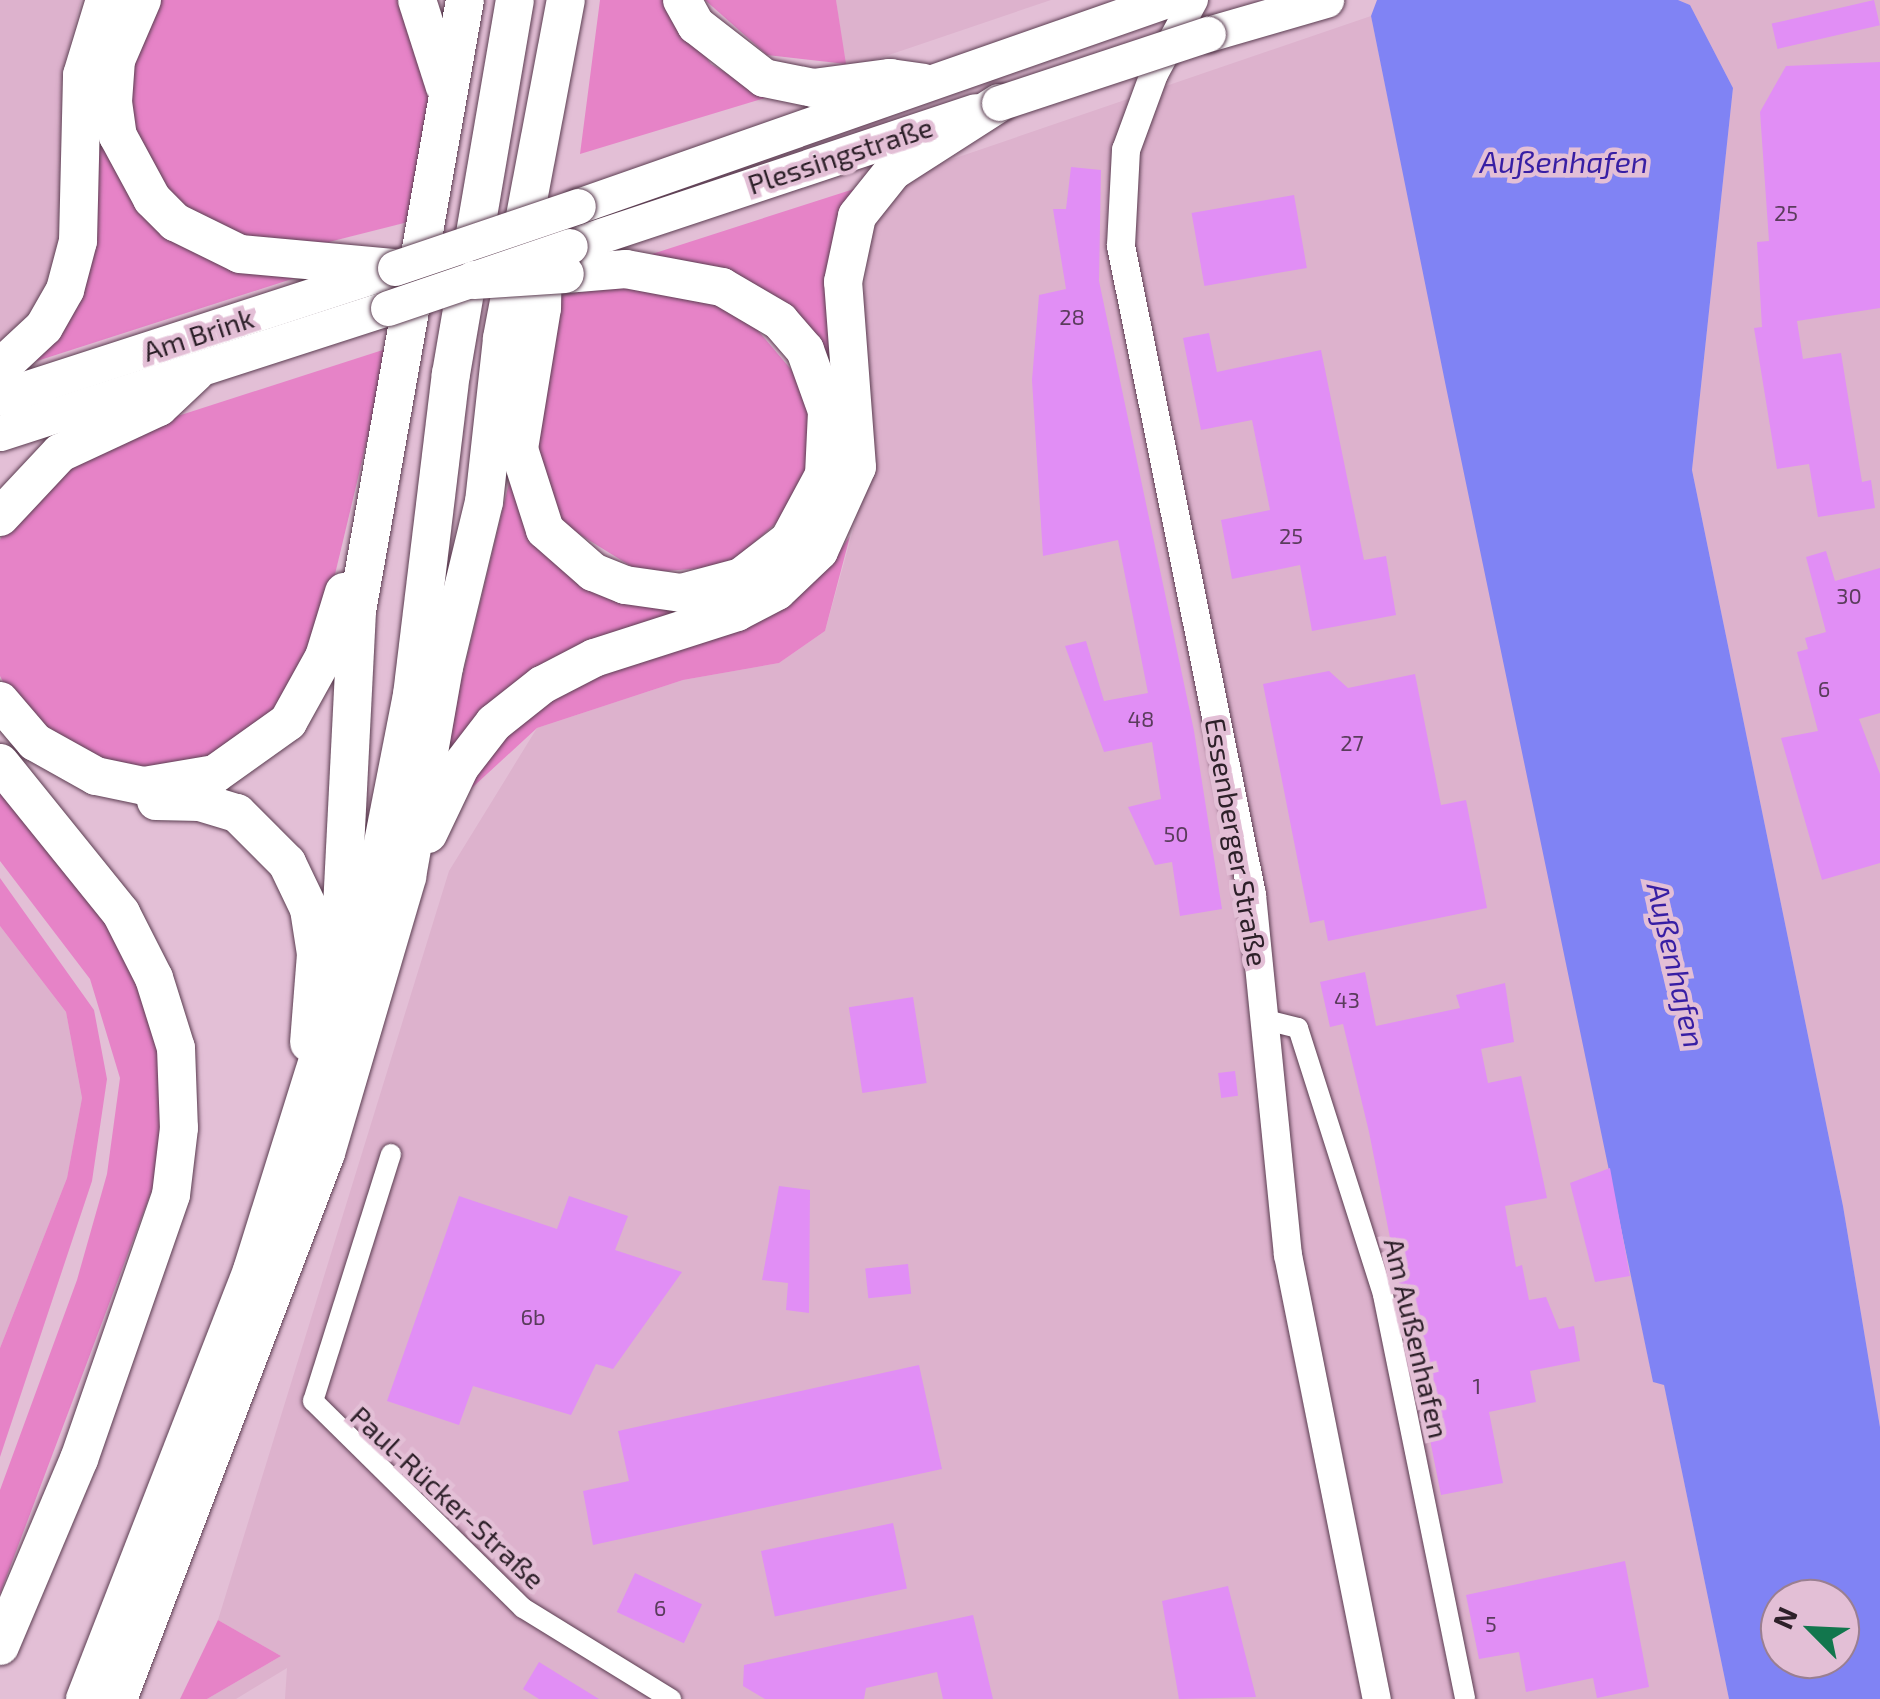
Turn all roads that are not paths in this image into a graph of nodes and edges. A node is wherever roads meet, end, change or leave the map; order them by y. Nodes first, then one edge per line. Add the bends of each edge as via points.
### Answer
1 (105, 0) edge
2 (142, 0) edge
3 (417, 0) edge
4 (465, 0) edge
5 (515, 0) edge
6 (566, 0) edge
7 (682, 0) edge
8 (1167, 0) edge
9 (1194, 0) edge
10 (1292, 0) edge
11 (1326, 0) edge
12 (1208, 34) junction
13 (924, 83) joint
14 (818, 102) junction
15 (1000, 103) junction
16 (448, 112) junction
17 (545, 131) junction
18 (568, 260) junction
19 (395, 268) junction
20 (474, 280) joint
21 (0, 368) edge
22 (195, 373) junction
23 (0, 396) edge
24 (0, 433) edge
25 (373, 494) junction
26 (0, 517) edge
27 (0, 701) edge
28 (0, 740) edge
29 (0, 763) edge
30 (407, 877) junction
31 (336, 1006) junction
32 (1266, 1020) junction
33 (303, 1110) junction
34 (392, 1154) dead end
35 (0, 1646) edge
36 (85, 1699) edge
37 (118, 1699) edge
38 (671, 1699) edge
39 (1376, 1699) edge
40 (1465, 1699) edge

1 - 21 highway via 82,75 78,240 65,290 44,327
2 - 19 highway via 116,60 113,102 118,136 152,200 175,222 240,254
3 - 16 highway via 441,58
4 - 16 highway
5 - 31 highway via 448,391 412,695 378,868
6 - 17 highway
7 - 14 highway via 733,60
8 - 13 highway, Plessingstraße
9 - 32 street, Essenberger Straße via 1154,74 1126,150 1121,246 1252,895
10 - 12 highway, Plessingstraße
11 - 12 highway
12 - 15 highway, Plessingstraße, bridge
13 - 14 highway via 890,78
14 - 19 highway, Plessingstraße, bridge via 578,206
15 - 18 highway, Plessingstraße via 836,155
15 - 30 highway via 892,171 857,216 843,282 857,467 819,552 777,590 737,612 594,658 542,685 494,723 460,767
16 - 25 highway
17 - 18 highway via 542,308 519,449 526,490 545,530 569,555 625,585 682,593 741,577 789,540 824,475 827,411 805,350 780,321 722,286
17 - 30 highway via 502,338 484,502 444,667
18 - 20 highway, bridge
19 - 23 highway, Am Brink
20 - 22 highway, Am Brink, bridge
22 - 24 highway, Am Brink
22 - 26 highway via 159,407 60,453
25 - 27 highway via 308,691 288,722 245,759 182,784 96,776 35,742
25 - 31 highway via 357,611
28 - 33 highway via 121,802 200,802 237,813 266,836 309,909 316,954
29 - 35 highway via 120,913 154,978 176,1048 180,1128 158,1232 79,1459
30 - 37 highway via 326,1152
31 - 33 highway
32 - 39 street, Essenberger Straße via 1288,1255
32 - 40 street, Am Außenhafen via 1298,1028 1383,1295
33 - 36 highway via 252,1270
34 - 38 street, Paul-Rücker-Straße via 313,1400 523,1608

